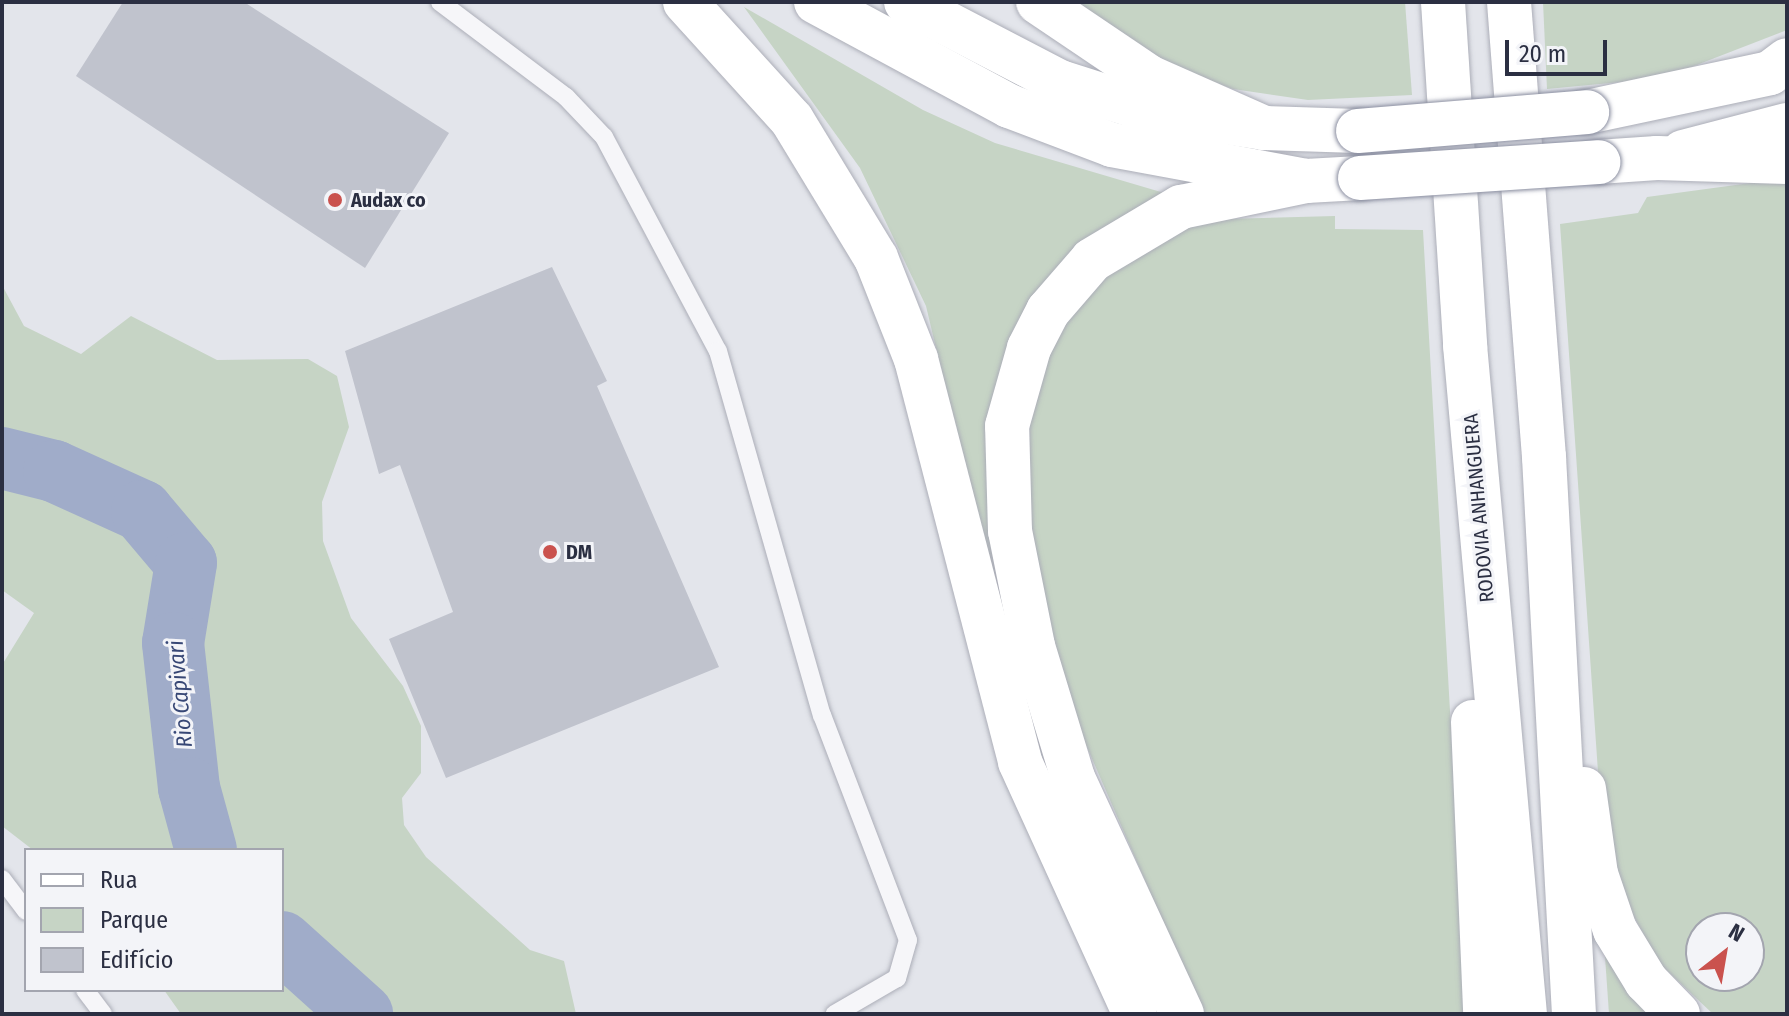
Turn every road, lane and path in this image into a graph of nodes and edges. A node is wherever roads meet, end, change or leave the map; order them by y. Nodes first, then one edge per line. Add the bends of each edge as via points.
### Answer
1 (440, 2) edge
2 (685, 2) edge
3 (816, 2) edge
4 (906, 2) edge
5 (1038, 2) edge
6 (1443, 2) edge
7 (1509, 2) edge
8 (1781, 66) edge
9 (1787, 125) edge
10 (1264, 128) junction
11 (1657, 158) junction
12 (1787, 162) edge
13 (1306, 181) junction
14 (1544, 457) junction
15 (1484, 577) junction
16 (2, 879) edge
17 (24, 908) edge
18 (86, 992) edge
19 (103, 1014) edge
20 (835, 1014) edge
21 (1135, 1014) edge
22 (1182, 1014) edge
23 (1485, 1014) edge
24 (1525, 1014) edge
25 (1574, 1014) edge
26 (1678, 1014) edge

1 - 20 lane via 566,97 604,137 718,351 793,627 908,940 897,978
2 - 21 main road via 800,130 876,258 916,359 1020,762
3 - 13 main road via 1009,106 1112,145
4 - 10 main road via 1060,82 1148,110
5 - 10 main road via 1149,77
6 - 15 main road, RODOVIA ANHANGUERA
7 - 14 main road
8 - 10 main road, bridge via 1587,112 1358,131
9 - 11 main road
11 - 12 main road
11 - 13 main road, bridge
13 - 22 main road via 1181,207 1092,260 1035,336 1007,426 1010,531 1033,646 1073,778
14 - 25 main road
14 - 26 main road via 1596,874 1615,930 1646,981
15 - 23 main road via 1471,668
15 - 24 main road, RODOVIA ANHANGUERA
16 - 17 lane
18 - 19 lane

